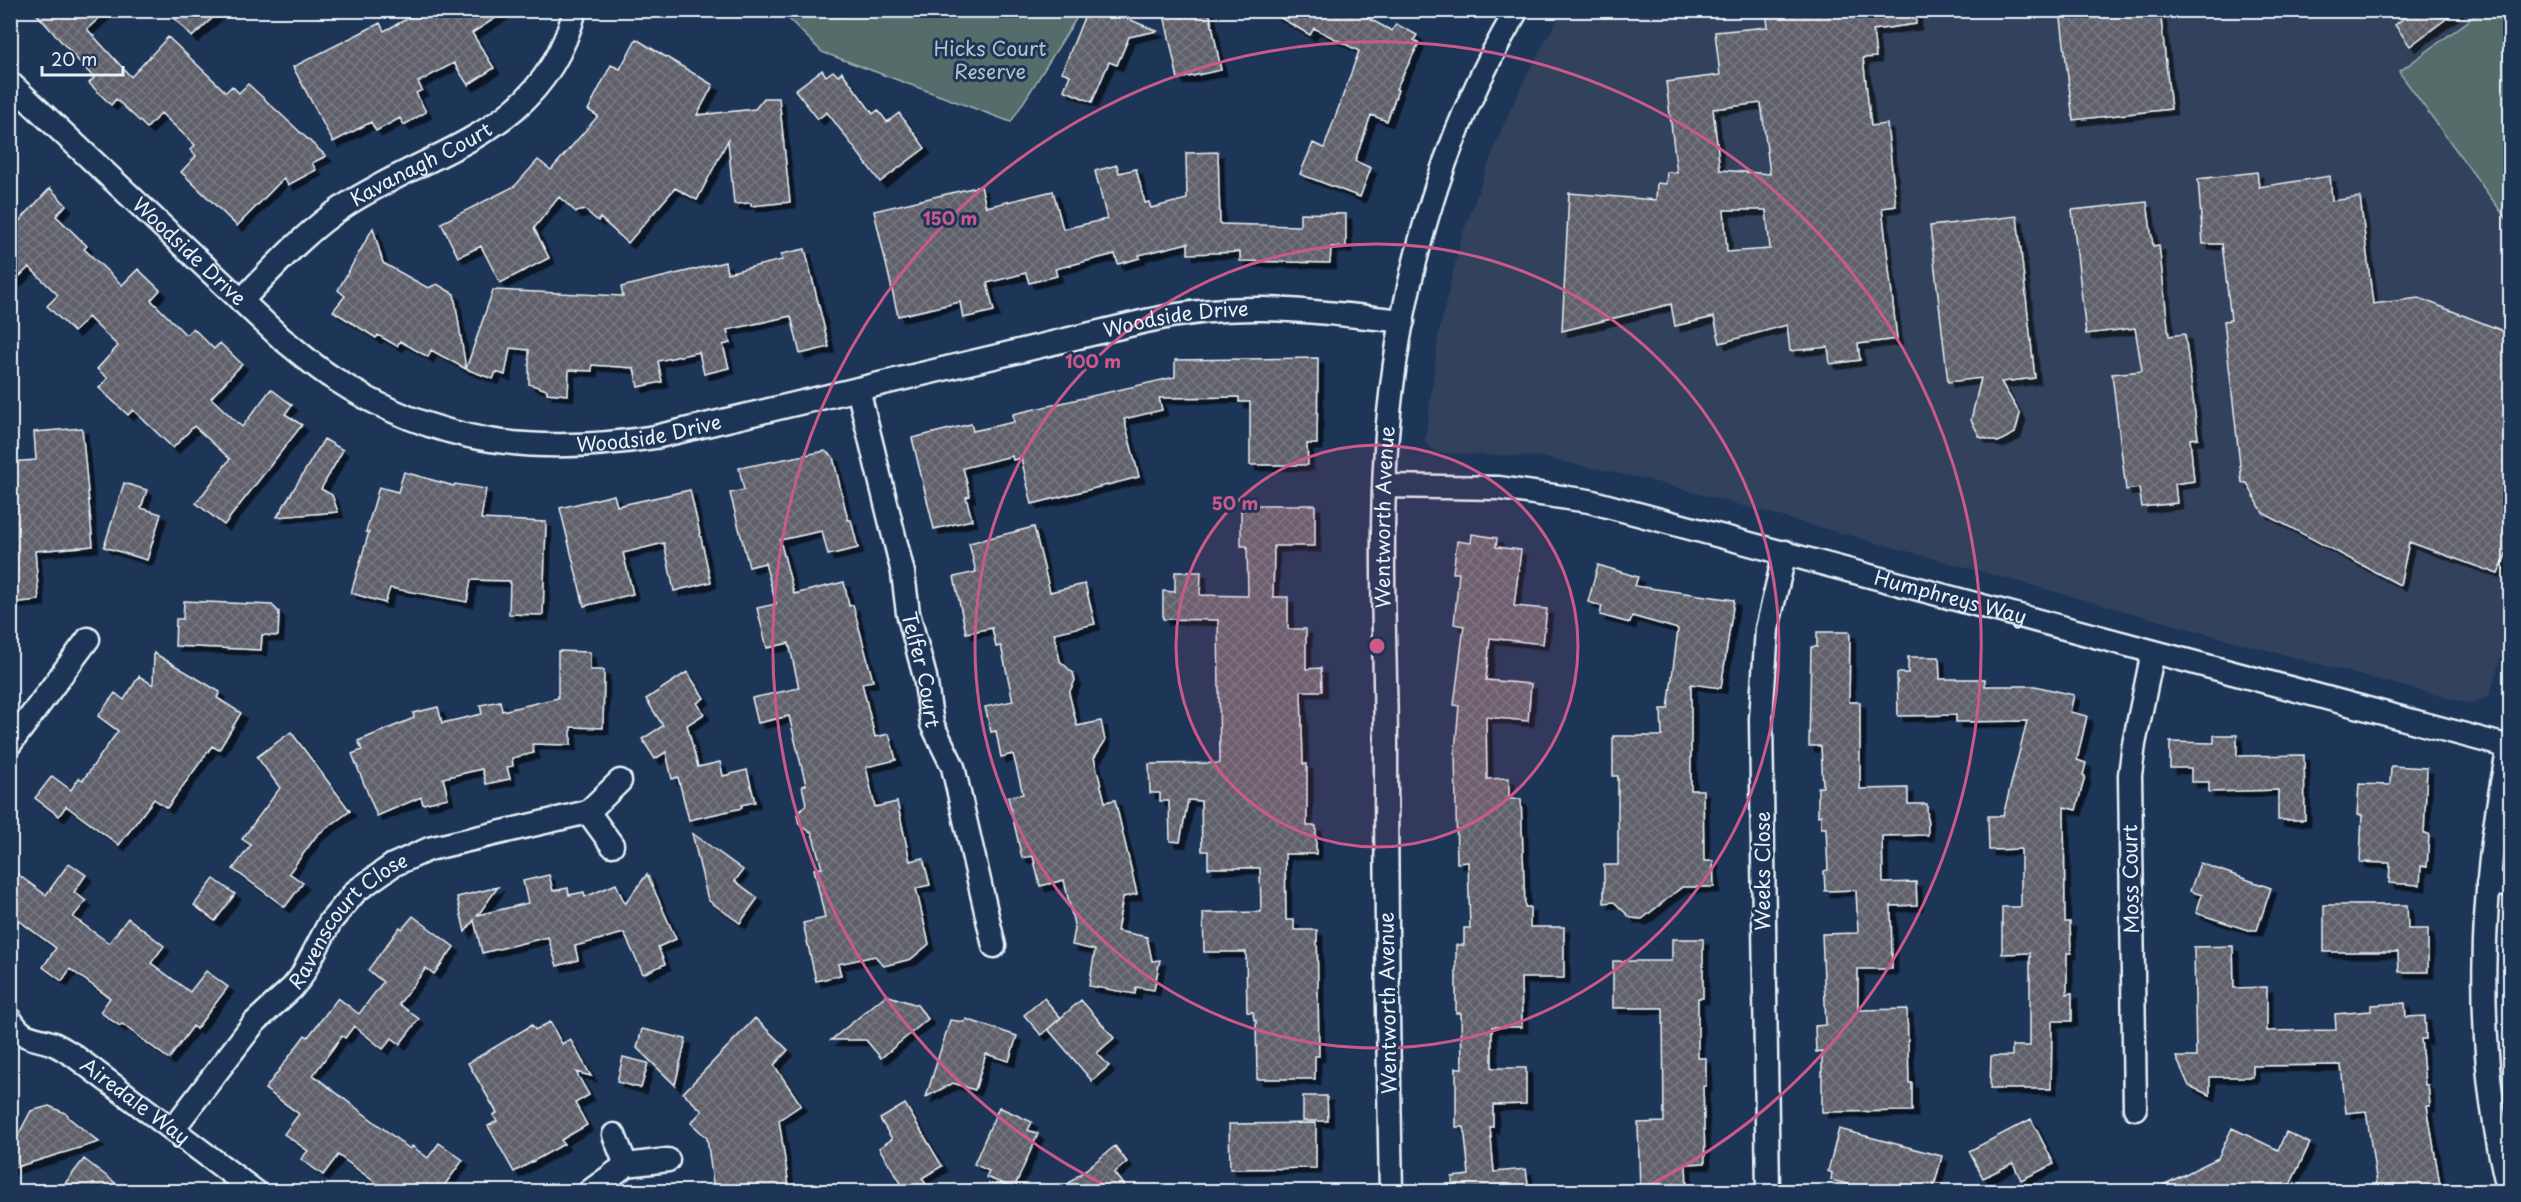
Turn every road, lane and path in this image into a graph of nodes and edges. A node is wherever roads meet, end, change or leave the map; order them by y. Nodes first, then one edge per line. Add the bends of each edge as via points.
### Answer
1 (575, 10) edge
2 (1510, 13) edge
3 (10, 83) edge
4 (241, 301) junction
5 (1403, 321) junction
6 (858, 389) junction
7 (1385, 486) junction
8 (1785, 552) junction
9 (88, 639) dead end
10 (2153, 652) junction
11 (10, 744) edge
12 (2510, 745) edge
13 (620, 781) dead end
14 (588, 812) junction
15 (612, 845) dead end
16 (2488, 884) junction
17 (2511, 885) edge
18 (994, 945) dead end
19 (14, 1034) edge
20 (2135, 1108) dead end
21 (173, 1129) junction
22 (614, 1135) dead end
23 (668, 1160) dead end
24 (626, 1165) junction
25 (256, 1191) edge
26 (589, 1191) edge
27 (1391, 1191) edge
28 (1768, 1191) edge
29 (2509, 1191) edge

1 - 4 street, Kavanagh Court via 549,69 510,115 485,133 328,217
2 - 5 street, Wentworth Avenue via 1438,181
3 - 4 street, Woodside Drive
4 - 6 street, Woodside Drive via 334,379 419,421 506,443 611,444
5 - 6 street, Woodside Drive via 1261,307 1197,311
5 - 7 street, Wentworth Avenue
6 - 18 street, Telfer Court via 903,573 932,724 953,767
7 - 8 street, Humphreys Way via 1461,486 1550,494
7 - 27 street, Wentworth Avenue
8 - 10 street, Humphreys Way
8 - 28 street, Weeks Close via 1767,628 1761,718
9 - 11 street
10 - 12 street, Humphreys Way
10 - 20 street, Moss Court via 2130,776
12 - 16 street
13 - 14 street
14 - 15 street
14 - 21 street, Ravenscourt Close via 429,849 373,878 336,914 301,977 254,1023
16 - 17 street
16 - 29 street via 2488,1046 2492,1098
19 - 21 street, Airedale Way via 60,1047
21 - 25 street, Airedale Way
22 - 24 street
23 - 24 street
24 - 26 street

